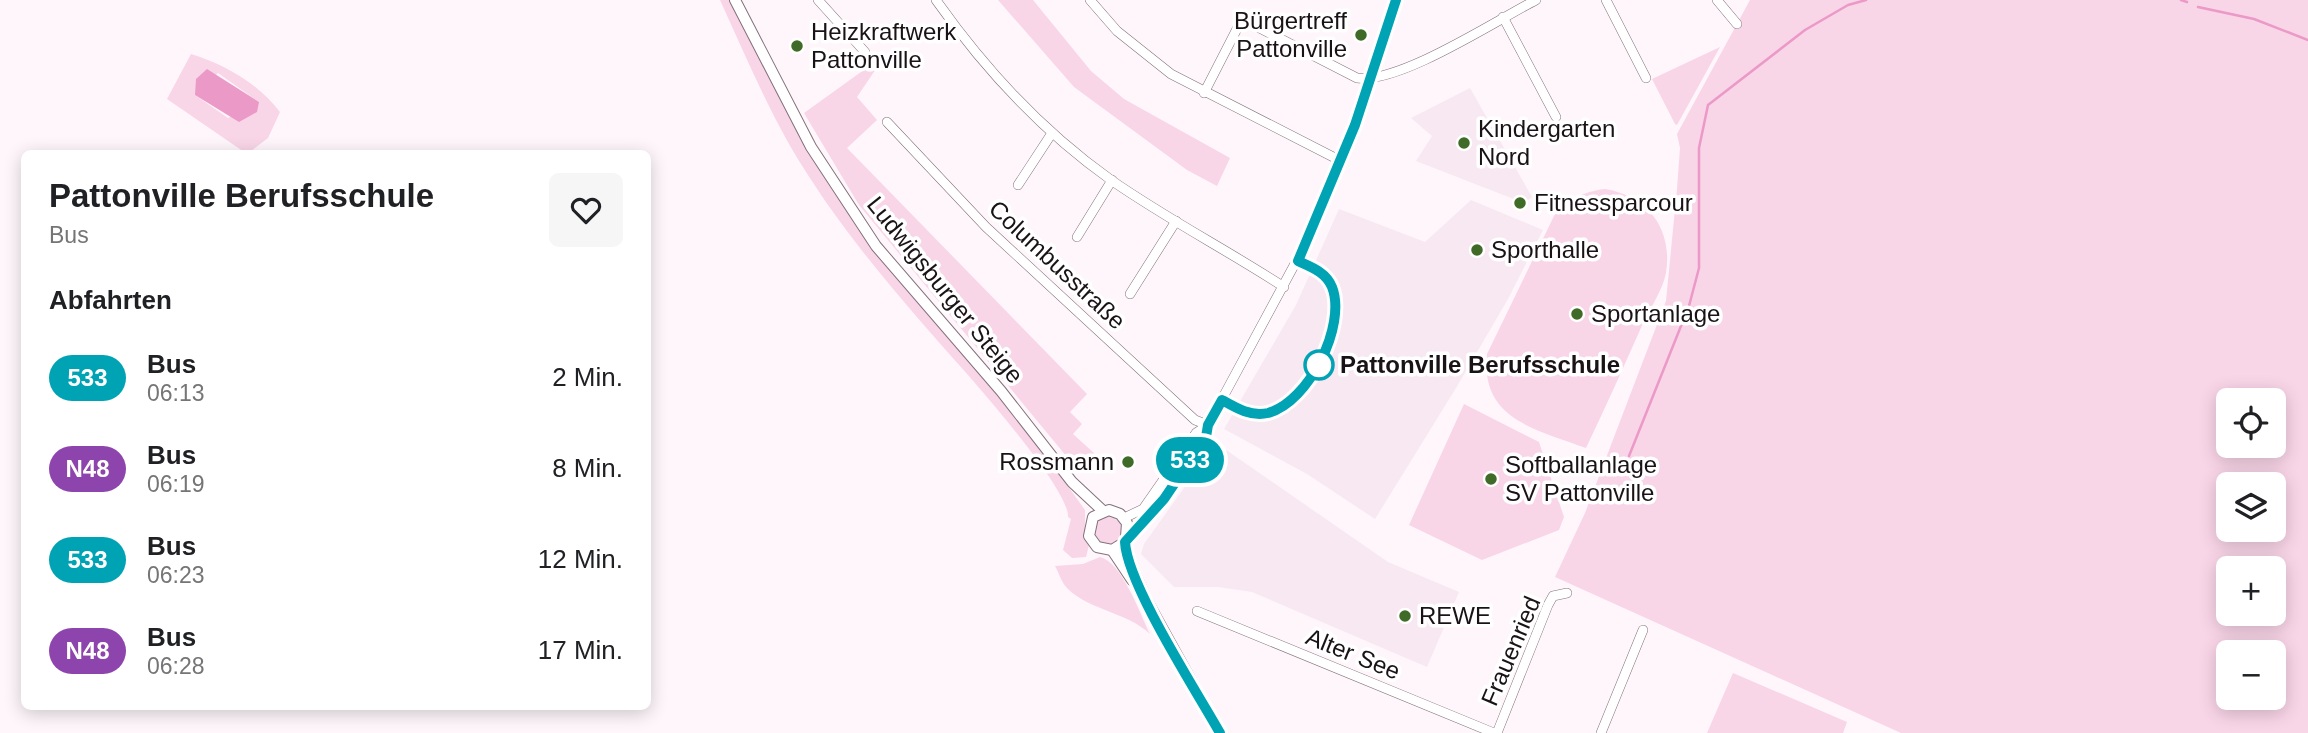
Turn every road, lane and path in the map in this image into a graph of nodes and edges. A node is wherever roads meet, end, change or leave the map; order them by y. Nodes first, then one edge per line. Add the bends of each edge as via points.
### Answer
1 (735, 0) edge
2 (818, 0) edge
3 (936, 0) edge
4 (1090, 0) edge
5 (1396, 0) edge
6 (1536, 0) edge
7 (1606, 0) edge
8 (1717, 0) edge
9 (1503, 17) junction
10 (1737, 24) dead end
11 (865, 52) dead end
12 (1646, 78) dead end
13 (1372, 80) junction
14 (1204, 93) junction
15 (1556, 117) dead end
16 (887, 122) dead end
17 (1052, 132) junction
18 (1341, 161) junction
19 (1112, 180) junction
20 (1018, 186) dead end
21 (1176, 221) junction
22 (1077, 237) dead end
23 (1284, 287) junction
24 (1130, 294) dead end
25 (1208, 425) junction
26 (1072, 482) junction
27 (1103, 511) junction
28 (1124, 518) junction
29 (1090, 523) junction
30 (1126, 539) junction
31 (1111, 551) junction
32 (1567, 593) dead end
33 (1146, 599) junction
34 (1197, 611) dead end
35 (1643, 630) dead end
36 (1220, 733) edge
37 (1496, 733) edge
38 (1601, 733) edge

1 - 26 main road, Ludwigsburger Steige via 811,147 869,236
2 - 11 street
3 - 17 street via 974,51
4 - 14 street via 1146,56
5 - 13 street
6 - 9 street
7 - 12 street
8 - 10 street
9 - 13 street via 1413,65
9 - 15 street
13 - 14 street via 1357,78 1242,19
13 - 18 street
14 - 18 street
16 - 25 street, Columbusstraße via 1050,288 1195,420
17 - 19 street
17 - 20 street
18 - 23 street
19 - 21 street
19 - 22 street
21 - 23 street
21 - 24 street
23 - 25 street
25 - 28 street via 1196,433 1143,509
25 - 30 street via 1206,437 1164,499
26 - 27 main road
26 - 29 main road
27 - 28 main road
27 - 29 main road
28 - 30 main road
29 - 31 main road via 1092,542
30 - 31 main road
30 - 33 main road via 1129,560
31 - 33 main road
32 - 37 street, Frauenried via 1553,596 1548,605
33 - 36 main road
34 - 37 street, Alter See
35 - 38 street

